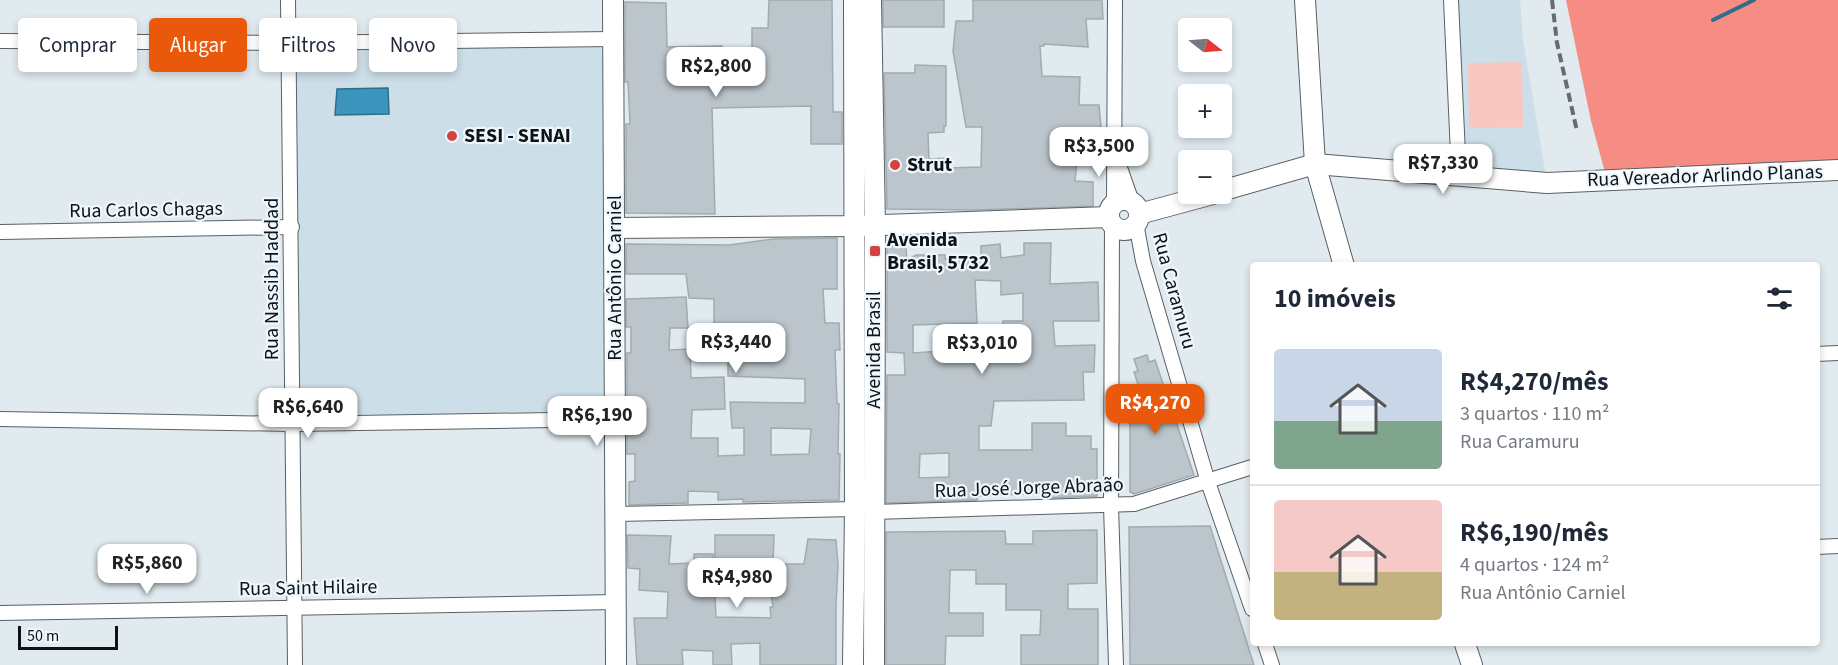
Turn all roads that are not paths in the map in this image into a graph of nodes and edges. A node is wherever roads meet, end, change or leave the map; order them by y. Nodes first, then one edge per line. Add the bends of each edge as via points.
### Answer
1 (288, 0) edge
2 (613, 0) edge
3 (854, 0) edge
4 (872, 0) edge
5 (1115, 0) edge
6 (1305, 0) edge
7 (1451, 0) edge
8 (288, 18) edge
9 (613, 39) junction
10 (0, 41) edge
11 (357, 42) edge
12 (259, 43) edge
13 (289, 72) edge
14 (1315, 164) junction
15 (1838, 170) edge
16 (1459, 177) junction
17 (1232, 188) edge
18 (1178, 202) edge
19 (1124, 214) junction
20 (855, 226) junction
21 (875, 226) junction
22 (292, 227) junction
23 (614, 228) junction
24 (0, 232) edge
25 (1343, 262) edge
26 (1838, 353) edge
27 (1820, 354) edge
28 (0, 419) edge
29 (615, 419) junction
30 (292, 424) junction
31 (1250, 468) edge
32 (1208, 482) junction
33 (1111, 506) junction
34 (864, 511) junction
35 (616, 513) junction
36 (1838, 546) edge
37 (1820, 547) edge
38 (616, 602) junction
39 (1250, 603) edge
40 (295, 608) junction
41 (0, 613) edge
42 (1266, 646) edge
43 (1466, 646) edge
44 (295, 665) edge
45 (616, 665) edge
46 (853, 665) edge
47 (874, 665) edge
48 (1116, 665) edge
49 (1272, 665) edge
50 (1472, 665) edge

1 - 8 street, Rua Nassib Haddad
2 - 9 street, Rua Antônio Carniel
3 - 20 street, Avenida Brasil
4 - 21 street, Avenida Brasil
5 - 19 street via 1115,153
6 - 14 street
7 - 16 street
9 - 11 street
9 - 23 street, Rua Antônio Carniel
10 - 12 street
13 - 22 street, Rua Nassib Haddad
14 - 16 street, Rua Vereador Arlindo Planas
14 - 17 street
14 - 25 street
15 - 16 street, Rua Vereador Arlindo Planas via 1547,183
18 - 19 street
19 - 21 street
19 - 32 street, Rua Caramuru via 1143,261
19 - 33 street
20 - 21 street
20 - 23 street
20 - 34 street, Avenida Brasil
21 - 34 street, Avenida Brasil
22 - 24 street, Rua Carlos Chagas
22 - 30 street, Rua Nassib Haddad
23 - 29 street, Rua Antônio Carniel
26 - 27 street
28 - 30 street
29 - 30 street
29 - 35 street, Rua Antônio Carniel
30 - 40 street, Rua Nassib Haddad
31 - 32 street, Rua José Jorge Abraão
32 - 33 street, Rua José Jorge Abraão via 1134,504
32 - 39 street, Rua Caramuru
33 - 34 street, Rua José Jorge Abraão
33 - 48 street
34 - 35 street, Rua José Jorge Abraão
34 - 46 street, Avenida Brasil
34 - 47 street, Avenida Brasil
35 - 38 street, Rua Antônio Carniel
36 - 37 street
38 - 40 street, Rua Saint Hilaire
38 - 45 street, Rua Antônio Carniel
40 - 41 street, Rua Saint Hilaire
40 - 44 street, Rua Nassib Haddad
42 - 49 street
43 - 50 street

